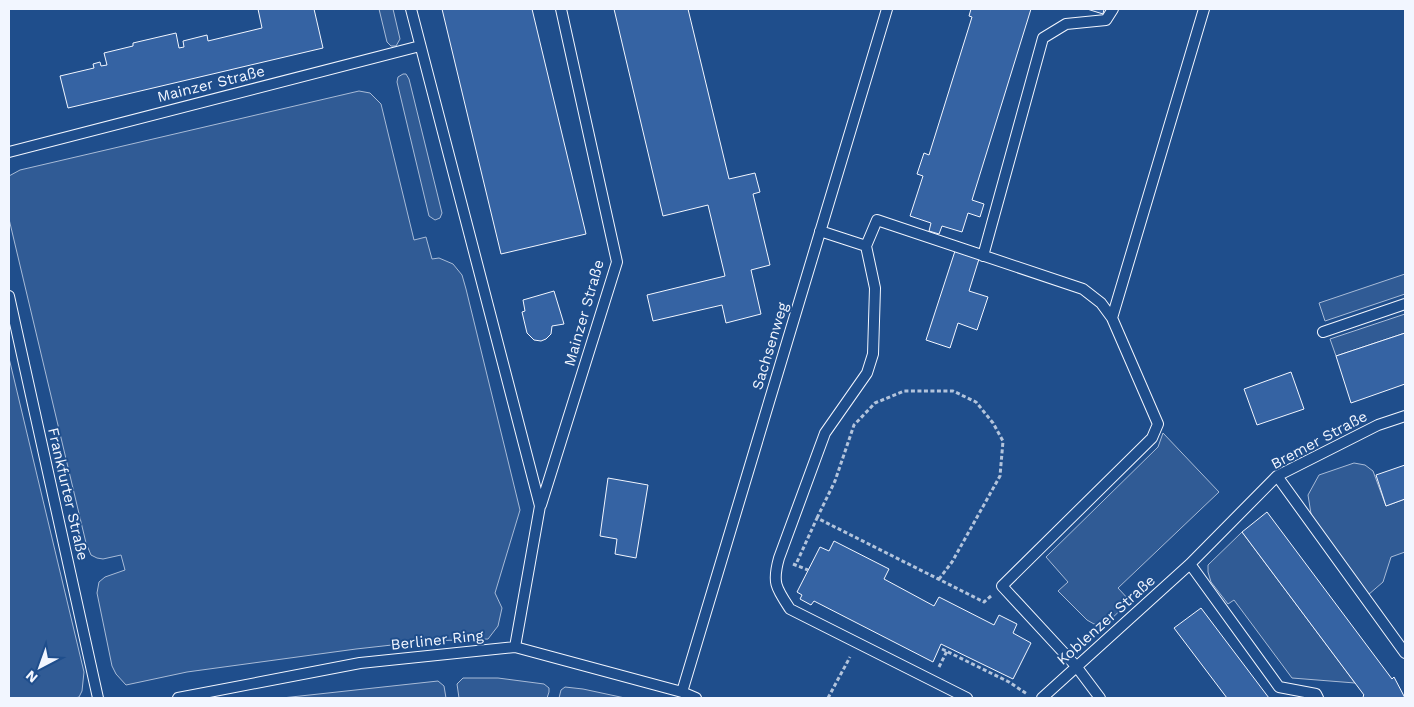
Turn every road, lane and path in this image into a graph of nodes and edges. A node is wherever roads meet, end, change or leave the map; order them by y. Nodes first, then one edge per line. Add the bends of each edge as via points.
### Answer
1 (411, 9) edge
2 (561, 9) edge
3 (887, 9) edge
4 (1113, 9) edge
5 (1204, 9) edge
6 (420, 46) junction
7 (9, 152) edge
8 (820, 231) junction
9 (866, 246) junction
10 (983, 256) junction
11 (9, 296) edge
12 (1405, 304) edge
13 (1112, 318) junction
14 (1323, 332) dead end
15 (1405, 416) edge
16 (1278, 476) junction
17 (540, 506) junction
18 (817, 518) junction
19 (1190, 564) junction
20 (795, 565) dead end
21 (939, 578) junction
22 (1002, 586) junction
23 (857, 642) junction
24 (515, 647) junction
25 (942, 649) dead end
26 (1405, 653) edge
27 (1076, 666) junction
28 (682, 692) junction
29 (98, 698) edge
30 (178, 698) edge
31 (696, 698) edge
32 (828, 698) edge
33 (967, 698) edge
34 (1034, 698) edge
35 (1042, 698) edge
36 (1100, 698) edge
37 (1318, 698) edge

1 - 6 lane, Mainzer Straße
2 - 17 lane, Mainzer Straße via 617,262
3 - 8 lane, Sachsenweg
4 - 10 lane via 1106,20 1066,24 1043,38
5 - 13 lane
6 - 7 lane, Mainzer Straße
6 - 17 lane, Mainzer Straße
8 - 9 lane
8 - 28 lane, Sachsenweg
9 - 10 lane via 877,220
9 - 23 lane via 875,288 873,354 867,373 826,432 774,574 777,589 790,609
10 - 13 lane via 1083,290 1101,303
11 - 29 lane, Frankfurter Straße
12 - 14 lane
13 - 22 lane via 1158,424 1152,438
15 - 16 lane, Bremer Straße via 1378,425
16 - 19 lane, Bremer Straße
16 - 26 lane
17 - 24 lane, Mainzer Straße
18 - 20 path
18 - 21 path
18 - 21 path via 835,480 854,425 875,403 904,391 953,391 976,402 1003,442 1000,476 952,562
19 - 27 lane, Koblenzer Straße
19 - 37 lane via 1279,688 1316,694
21 - 22 path via 984,602
22 - 27 lane
23 - 32 path
23 - 33 lane
24 - 28 lane, Berliner Ring
24 - 30 lane, Berliner Ring via 360,663
25 - 34 path
27 - 35 lane, Koblenzer Straße
27 - 36 lane
28 - 31 lane, Berliner Ring

